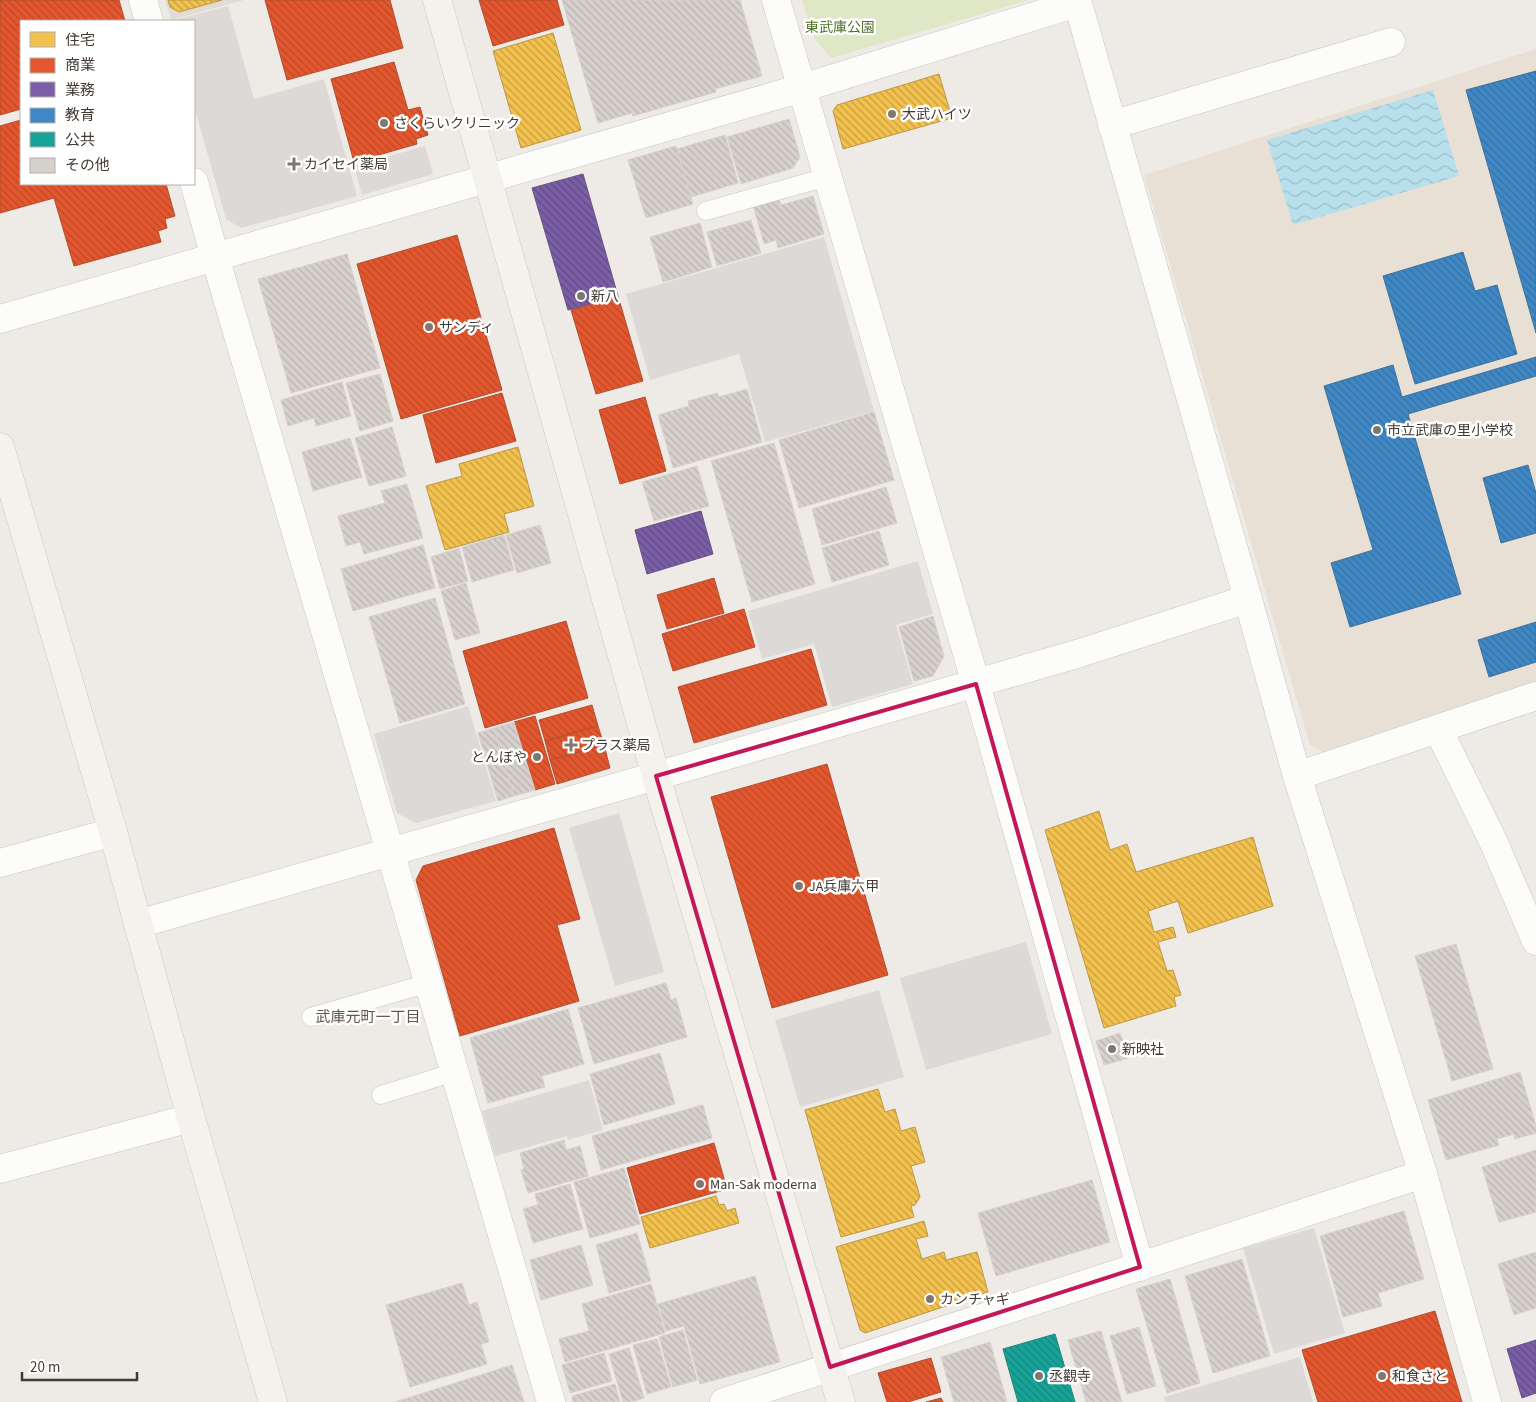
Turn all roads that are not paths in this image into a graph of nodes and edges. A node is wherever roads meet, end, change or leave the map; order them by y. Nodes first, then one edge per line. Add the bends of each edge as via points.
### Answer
1 (143, 0) edge
2 (437, 0) edge
3 (776, 0) edge
4 (1077, 1) edge
5 (149, 20) edge
6 (1391, 42) dead end
7 (802, 88) junction
8 (1112, 125) junction
9 (827, 177) junction
10 (487, 178) junction
11 (195, 185) edge
12 (706, 211) dead end
13 (215, 257) junction
14 (0, 319) edge
15 (0, 447) edge
16 (1248, 599) junction
17 (976, 684) junction
18 (1536, 696) edge
19 (1438, 729) junction
20 (656, 776) junction
21 (1297, 776) junction
22 (112, 832) junction
23 (390, 851) junction
24 (0, 863) edge
25 (138, 924) junction
26 (1536, 941) edge
27 (429, 983) junction
28 (311, 1017) dead end
29 (455, 1072) junction
30 (381, 1095) dead end
31 (191, 1118) junction
32 (0, 1169) edge
33 (1423, 1174) junction
34 (1140, 1267) junction
35 (830, 1367) junction
36 (273, 1402) edge
37 (551, 1402) edge
38 (724, 1402) edge
39 (840, 1402) edge
40 (1487, 1402) edge

1 - 5 street
2 - 10 street
3 - 7 street
4 - 7 street
4 - 8 street
6 - 8 street
7 - 9 street
7 - 10 street
8 - 16 street
9 - 12 lane
9 - 17 street
10 - 13 street
10 - 20 street
11 - 13 street
13 - 14 street
13 - 23 street
15 - 22 street
16 - 17 street
16 - 21 street
17 - 20 street
17 - 34 street
18 - 19 street
19 - 21 street
19 - 26 street via 1494,843
20 - 23 street
20 - 35 street
21 - 33 street
22 - 24 street
22 - 25 street
23 - 25 street
23 - 27 street
25 - 31 street
27 - 28 lane
27 - 29 street
29 - 30 lane
29 - 37 street
31 - 32 street
31 - 36 street
33 - 34 street
33 - 40 street
34 - 35 street
35 - 38 street
35 - 39 street

